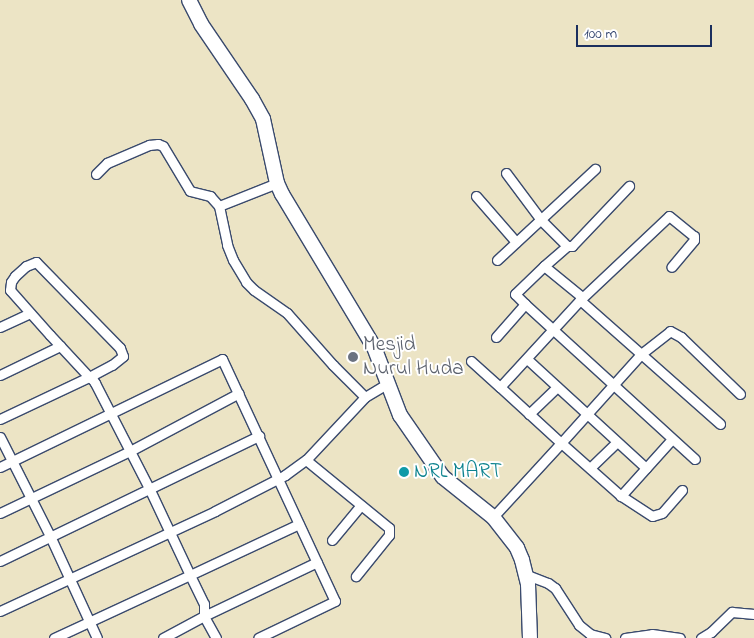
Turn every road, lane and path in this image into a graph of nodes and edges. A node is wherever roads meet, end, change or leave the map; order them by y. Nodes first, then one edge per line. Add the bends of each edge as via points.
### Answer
1 (189, 0) edge
2 (594, 169) dead end
3 (506, 173) dead end
4 (96, 174) dead end
5 (277, 183) junction
6 (628, 186) dead end
7 (476, 196) dead end
8 (219, 206) junction
9 (541, 220) junction
10 (516, 242) junction
11 (567, 246) junction
12 (497, 260) dead end
13 (544, 266) junction
14 (671, 267) dead end
15 (581, 299) junction
16 (525, 304) junction
17 (30, 313) junction
18 (0, 327) edge
19 (554, 330) junction
20 (496, 337) dead end
21 (60, 346) junction
22 (642, 354) junction
23 (527, 359) junction
24 (471, 361) dead end
25 (0, 375) edge
26 (89, 376) junction
27 (388, 383) junction
28 (613, 384) junction
29 (500, 387) junction
30 (557, 387) junction
31 (239, 393) junction
32 (740, 394) dead end
33 (365, 397) junction
34 (112, 413) junction
35 (529, 414) junction
36 (585, 414) junction
37 (0, 418) edge
38 (720, 424) dead end
39 (259, 436) junction
40 (0, 437) edge
41 (672, 439) junction
42 (616, 442) junction
43 (561, 443) junction
44 (130, 451) junction
45 (694, 459) dead end
46 (306, 460) junction
47 (12, 461) junction
48 (0, 467) edge
49 (590, 468) junction
50 (646, 468) junction
51 (278, 479) junction
52 (149, 488) junction
53 (682, 490) dead end
54 (621, 496) junction
55 (31, 498) junction
56 (361, 505) junction
57 (0, 513) edge
58 (493, 516) junction
59 (299, 524) junction
60 (170, 532) junction
61 (50, 536) junction
62 (332, 540) dead end
63 (0, 560) edge
64 (317, 562) junction
65 (190, 575) junction
66 (527, 575) junction
67 (356, 576) dead end
68 (69, 578) junction
69 (0, 611) edge
70 (754, 614) edge
71 (204, 616) junction
72 (90, 622) junction
73 (54, 638) edge
74 (97, 638) edge
75 (163, 638) edge
76 (216, 638) edge
77 (258, 638) edge
78 (530, 638) edge
79 (605, 638) edge
80 (625, 638) edge
81 (680, 638) edge
82 (701, 638) edge

1 - 5 main road via 262,119
2 - 9 street
3 - 9 street
4 - 8 street via 107,163 158,144 163,146 190,191 210,196
5 - 8 street
5 - 27 main road via 374,347
6 - 11 street via 572,246
7 - 10 street
8 - 33 street via 227,245 246,282 287,313
9 - 10 street
9 - 11 street
10 - 12 street
11 - 13 street
13 - 15 street
13 - 16 street via 515,294
14 - 15 street via 694,236 669,216
15 - 19 street
15 - 22 street
16 - 19 street
16 - 20 street
17 - 18 street
17 - 21 street
17 - 26 street via 10,286 21,271 36,262 124,354 117,363
19 - 23 street
19 - 28 street
21 - 25 street
21 - 26 street
22 - 28 street
22 - 32 street via 665,333 675,333
22 - 38 street
23 - 29 street
23 - 30 street
24 - 29 street
26 - 34 street
26 - 37 street
27 - 33 street
27 - 58 main road via 400,415 434,466 456,489
28 - 36 street
28 - 41 street
29 - 35 street
30 - 35 street
30 - 36 street
31 - 34 street via 222,359
31 - 39 street
31 - 44 street
33 - 46 street
34 - 44 street
34 - 47 street
35 - 43 street
36 - 42 street
36 - 43 street
39 - 51 street
39 - 52 street
40 - 47 street
41 - 45 street
41 - 50 street
42 - 49 street
42 - 50 street
43 - 49 street
43 - 58 street
44 - 52 street
44 - 55 street
46 - 51 street
46 - 56 street
47 - 48 street
47 - 55 street
49 - 54 street
50 - 54 street
51 - 59 street
51 - 60 street
52 - 60 street
52 - 61 street
53 - 54 street via 662,513 652,516
55 - 57 street
55 - 61 street
56 - 62 street
56 - 67 street via 390,532
58 - 66 main road via 517,548
59 - 64 street
59 - 65 street
60 - 65 street
60 - 68 street
61 - 63 street
61 - 68 street
64 - 71 street
64 - 77 street via 335,601
65 - 71 street via 204,604
65 - 72 street
66 - 78 main road
66 - 79 street via 555,588 579,625 590,634
68 - 69 street
68 - 72 street
70 - 82 street via 732,612
71 - 75 street
71 - 76 street
72 - 73 street
72 - 74 street
80 - 81 street via 652,634

